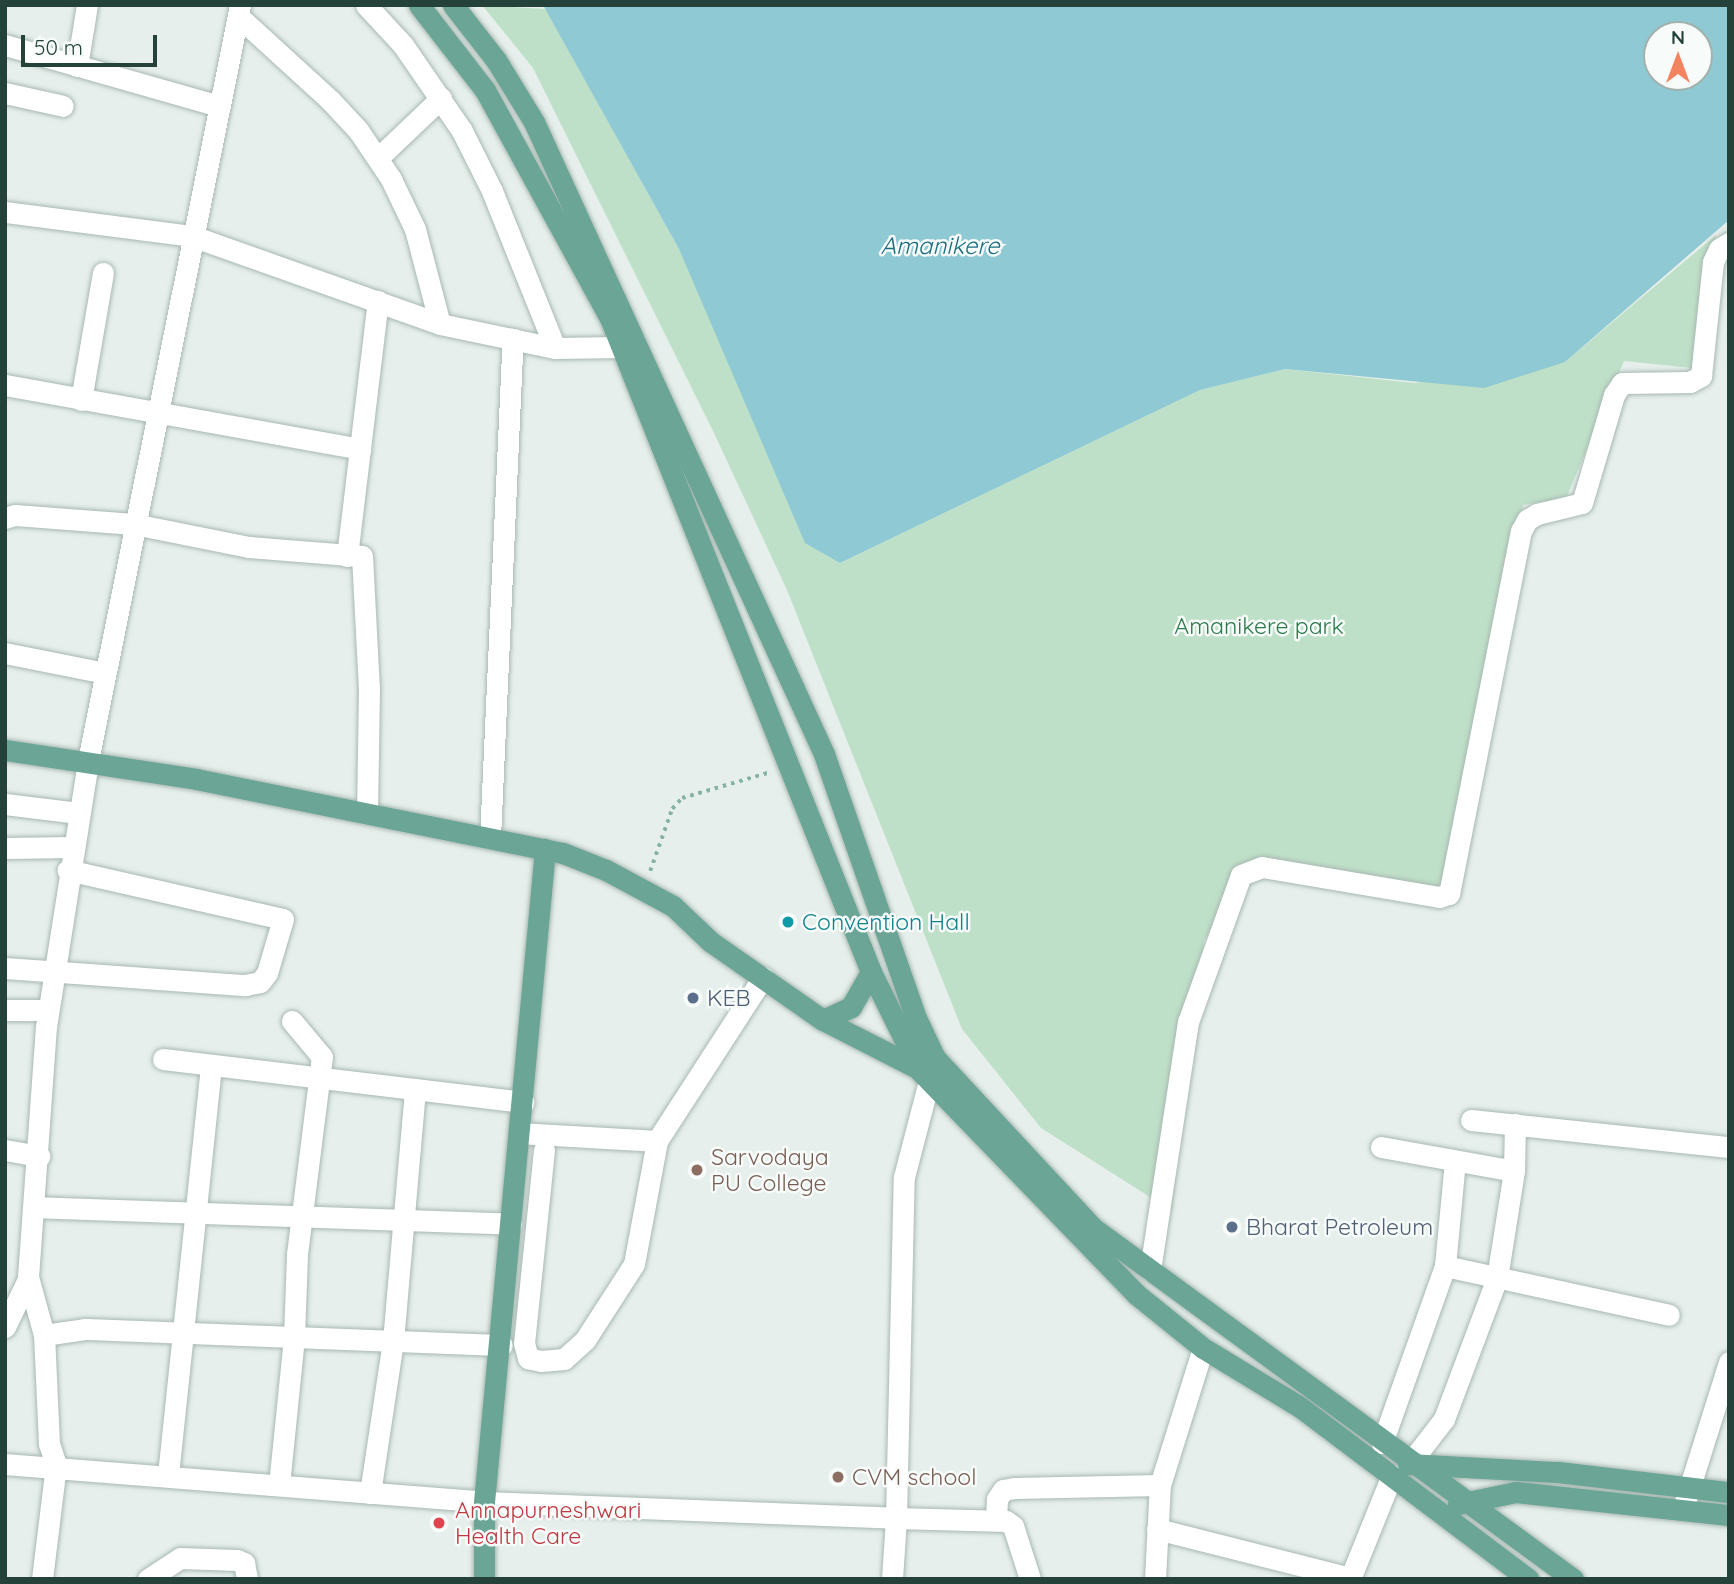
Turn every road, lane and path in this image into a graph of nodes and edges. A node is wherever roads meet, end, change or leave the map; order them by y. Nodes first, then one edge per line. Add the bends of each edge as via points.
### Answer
1 (87, 5) edge
2 (366, 5) edge
3 (419, 5) edge
4 (453, 5) edge
5 (239, 11) edge
6 (5, 45) edge
7 (77, 66) junction
8 (5, 93) edge
9 (441, 98) junction
10 (63, 106) dead end
11 (219, 106) junction
12 (377, 158) junction
13 (5, 212) edge
14 (192, 236) junction
15 (1729, 243) edge
16 (103, 273) dead end
17 (377, 301) junction
18 (440, 324) junction
19 (513, 340) junction
20 (628, 344) junction
21 (555, 348) junction
22 (5, 385) edge
23 (81, 400) junction
24 (155, 414) junction
25 (360, 449) junction
26 (5, 518) edge
27 (134, 524) junction
28 (347, 556) junction
29 (5, 653) edge
30 (105, 673) junction
31 (5, 750) edge
32 (88, 761) junction
33 (788, 764) junction
34 (5, 804) edge
35 (78, 813) junction
36 (367, 813) junction
37 (490, 838) junction
38 (72, 847) junction
39 (5, 848) edge
40 (545, 849) junction
41 (68, 870) junction
42 (640, 888) junction
43 (5, 968) edge
44 (871, 971) junction
45 (54, 973) junction
46 (763, 977) junction
47 (5, 1010) edge
48 (48, 1010) junction
49 (823, 1020) junction
50 (292, 1021) dead end
51 (163, 1059) dead end
52 (211, 1065) junction
53 (931, 1074) junction
54 (318, 1078) junction
55 (415, 1089) junction
56 (523, 1102) junction
57 (1471, 1120) dead end
58 (1516, 1124) junction
59 (520, 1133) junction
60 (657, 1141) junction
61 (1381, 1147) dead end
62 (1729, 1147) edge
63 (5, 1150) edge
64 (544, 1150) dead end
65 (39, 1156) junction
66 (1455, 1160) junction
67 (1514, 1171) junction
68 (34, 1206) junction
69 (195, 1209) junction
70 (303, 1214) junction
71 (404, 1219) junction
72 (511, 1224) junction
73 (1445, 1266) junction
74 (1150, 1270) junction
75 (28, 1277) junction
76 (1497, 1278) junction
77 (1669, 1315) dead end
78 (5, 1327) edge
79 (181, 1333) junction
80 (44, 1335) junction
81 (295, 1337) junction
82 (393, 1341) junction
83 (502, 1345) junction
84 (1203, 1348) junction
85 (1729, 1362) edge
86 (1382, 1443) junction
87 (5, 1464) edge
88 (56, 1465) junction
89 (1401, 1469) junction
90 (167, 1475) junction
91 (279, 1485) junction
92 (1160, 1485) junction
93 (1688, 1487) junction
94 (1729, 1492) edge
95 (370, 1493) junction
96 (1464, 1501) junction
97 (484, 1502) junction
98 (1683, 1511) junction
99 (1442, 1513) junction
100 (1729, 1515) edge
101 (896, 1518) junction
102 (996, 1519) junction
103 (1157, 1529) junction
104 (42, 1579) edge
105 (148, 1579) edge
106 (247, 1579) edge
107 (484, 1579) edge
108 (891, 1579) edge
109 (1030, 1579) edge
110 (1155, 1579) edge
111 (1350, 1579) edge
112 (1528, 1579) edge
113 (1573, 1579) edge

1 - 7 street
2 - 9 street via 403,45
3 - 20 main road via 485,90
4 - 20 main road via 534,122
5 - 11 street
5 - 12 street via 330,100
6 - 7 street
7 - 11 street
8 - 10 street
9 - 12 street
9 - 21 street via 492,191
11 - 14 street
12 - 18 street via 415,229
13 - 14 street
14 - 17 street
14 - 24 street
15 - 74 street via 1719,248 1713,262 1701,376 1690,382 1622,383 1614,395 1583,503 1537,514 1521,531 1449,894 1439,897 1262,867 1241,875 1188,1022
16 - 23 street
17 - 18 street
17 - 25 street
18 - 19 street
19 - 21 street
19 - 37 street
20 - 21 street
20 - 33 main road
20 - 53 main road via 824,754 916,1018
22 - 23 street
23 - 24 street
24 - 25 street
24 - 27 street
25 - 28 street
26 - 27 street
27 - 28 street via 249,547
27 - 30 street
28 - 36 street via 362,556 365,571
29 - 30 street
30 - 32 street
31 - 32 main road
32 - 35 street
32 - 36 main road
33 - 42 path via 748,782 682,798 672,810 654,864
33 - 44 main road
34 - 35 street
35 - 38 street
36 - 37 main road
37 - 40 main road
38 - 39 street
38 - 41 street
40 - 42 main road via 606,870
40 - 56 main road
41 - 45 street
41 - 45 street via 283,919 260,982
42 - 46 main road via 673,906 710,942
43 - 45 street
44 - 49 main road via 850,1007
44 - 53 main road
45 - 48 street
46 - 49 main road
46 - 60 street
47 - 48 street
48 - 65 street
49 - 53 main road
50 - 54 street via 322,1057
51 - 52 street
52 - 54 street
52 - 69 street
53 - 74 main road via 1093,1228
53 - 84 main road via 1136,1294
53 - 101 street via 904,1177
54 - 55 street
54 - 70 street
55 - 56 street
55 - 71 street
56 - 59 main road
57 - 58 street
58 - 62 street
58 - 67 street
59 - 60 street
59 - 72 main road
60 - 64 street via 634,1264 585,1340 564,1359 541,1361 528,1358 524,1343
61 - 66 street
63 - 65 street
65 - 68 street
66 - 67 street
66 - 73 street
67 - 76 street
68 - 69 street
68 - 75 street
69 - 70 street
69 - 79 street
70 - 71 street
70 - 81 street
71 - 72 street
71 - 82 street
72 - 83 main road
73 - 76 street
73 - 86 street
74 - 86 main road
75 - 78 street
75 - 80 street
76 - 77 street
76 - 89 street via 1444,1419
79 - 80 street via 85,1329
79 - 81 street
79 - 90 street
80 - 88 street via 49,1444
81 - 82 street
81 - 91 street
82 - 83 street
82 - 95 street
83 - 97 main road
84 - 89 main road
84 - 92 street
85 - 93 street
86 - 89 main road
87 - 88 street
88 - 90 street
88 - 104 street
89 - 93 main road via 1518,1468
89 - 96 main road
89 - 99 main road
89 - 111 street
90 - 91 street
91 - 95 street
92 - 102 street via 1003,1490
92 - 103 street
93 - 94 main road
93 - 98 street
95 - 97 street
96 - 98 main road via 1516,1492
96 - 99 main road
96 - 113 main road
97 - 101 street
97 - 107 main road
98 - 100 main road
99 - 112 main road
101 - 102 street
101 - 108 street
102 - 109 street via 1013,1526
103 - 110 street
103 - 111 street
105 - 106 street via 180,1558 237,1560 244,1563

